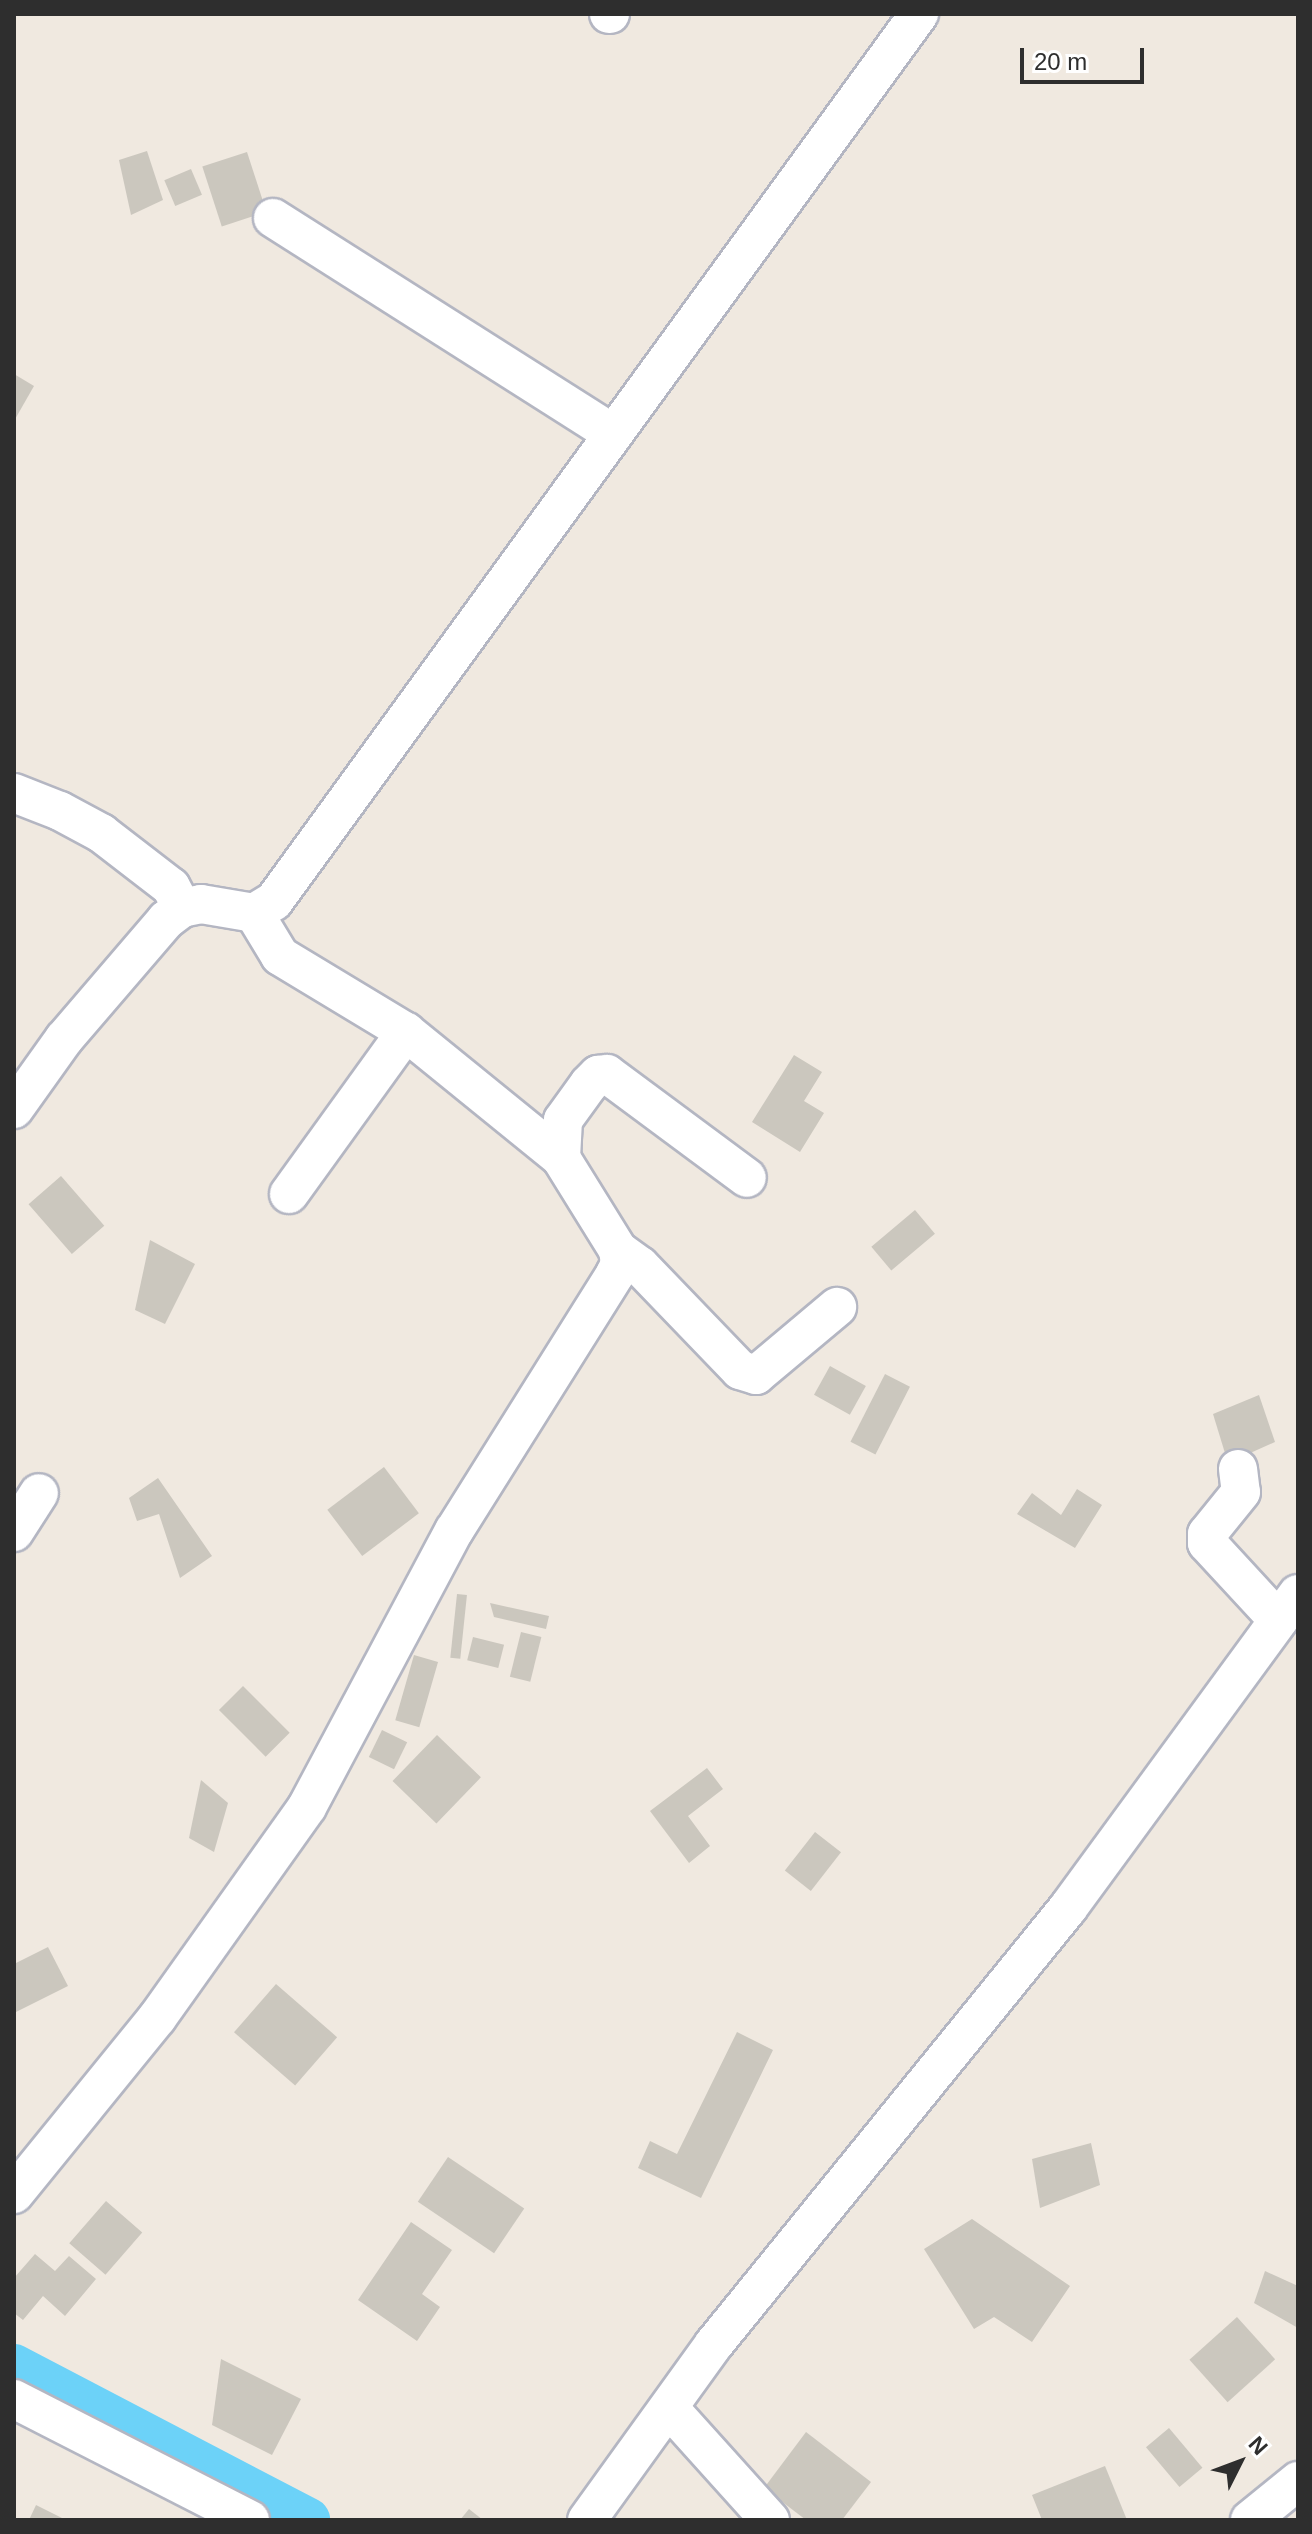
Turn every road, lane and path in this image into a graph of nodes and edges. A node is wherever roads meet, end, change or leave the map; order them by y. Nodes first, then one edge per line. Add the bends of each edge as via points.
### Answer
1 (919, 14) edge
2 (273, 218) dead end
3 (613, 434) junction
4 (14, 793) edge
5 (182, 908) junction
6 (254, 913) junction
7 (406, 1032) junction
8 (14, 1109) edge
9 (561, 1158) junction
10 (747, 1178) dead end
11 (289, 1194) dead end
12 (618, 1250) junction
13 (837, 1307) dead end
14 (1238, 1469) dead end
15 (39, 1493) dead end
16 (14, 1532) edge
17 (1288, 1607) edge
18 (14, 2194) edge
19 (14, 2399) edge
20 (669, 2408) junction
21 (1298, 2481) edge
22 (250, 2520) edge
23 (587, 2520) edge
24 (770, 2520) edge
25 (1250, 2520) edge

1 - 3 street
2 - 3 street
3 - 6 street via 274,901
4 - 5 street via 101,833 171,887
5 - 6 street via 201,904
5 - 8 street via 64,1039
6 - 7 street via 280,956
7 - 9 street
7 - 11 street
9 - 10 street via 563,1120 589,1084 607,1074
9 - 12 street
12 - 13 street via 640,1266 740,1370 756,1375
12 - 18 street via 615,1274 454,1531 307,1807 157,2018
14 - 17 street via 1241,1492 1207,1534 1207,1543
15 - 16 street
17 - 20 street via 1068,1908 714,2344
19 - 22 street
20 - 23 street
20 - 24 street
21 - 25 street

